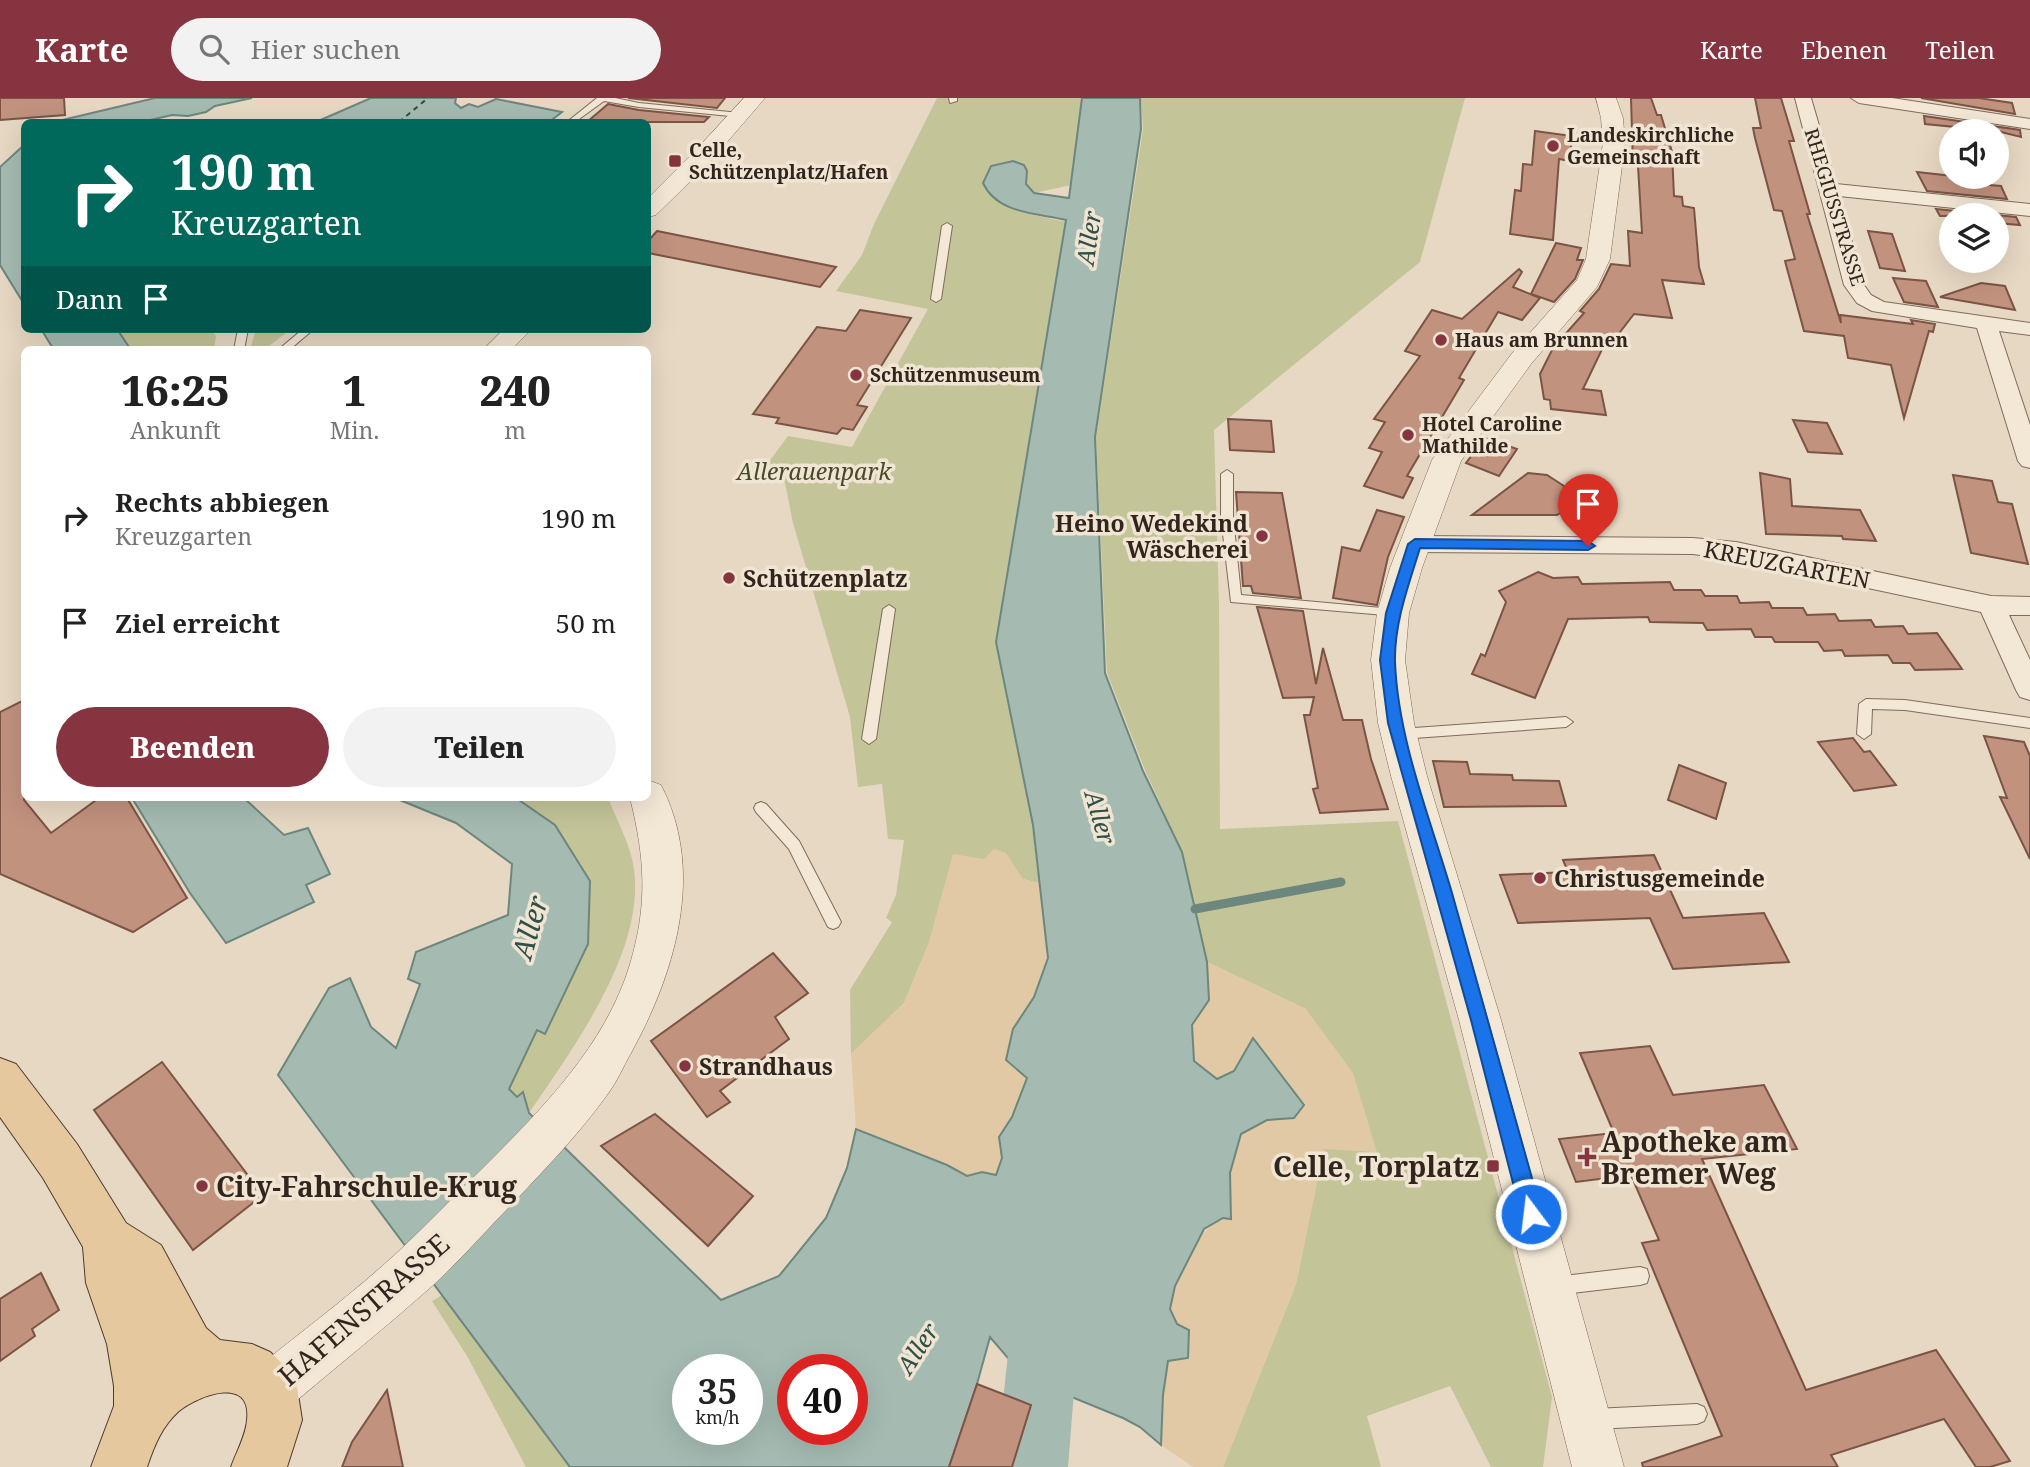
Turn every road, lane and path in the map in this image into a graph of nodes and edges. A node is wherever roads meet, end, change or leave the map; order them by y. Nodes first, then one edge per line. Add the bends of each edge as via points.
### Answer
1 (602, 98) edge
2 (647, 98) edge
3 (755, 98) edge
4 (1606, 98) edge
5 (1802, 98) edge
6 (1860, 98) edge
7 (639, 105) junction
8 (740, 116) junction
9 (574, 119) edge
10 (2030, 124) edge
11 (1828, 189) junction
12 (651, 207) edge
13 (2030, 210) edge
14 (947, 226) dead end
15 (936, 299) dead end
16 (1986, 323) junction
17 (2030, 329) edge
18 (304, 333) edge
19 (515, 333) edge
20 (288, 346) edge
21 (500, 346) edge
22 (2030, 459) edge
23 (1227, 474) dead end
24 (1415, 544) junction
25 (1991, 606) junction
26 (2030, 606) edge
27 (889, 609) dead end
28 (1394, 613) junction
29 (2030, 690) edge
30 (1566, 722) dead end
31 (2030, 723) edge
32 (1399, 734) junction
33 (1864, 734) dead end
34 (869, 739) dead end
35 (649, 801) edge
36 (761, 808) dead end
37 (833, 922) dead end
38 (0, 1079) edge
39 (108, 1241) junction
40 (1640, 1276) dead end
41 (1550, 1287) junction
42 (209, 1365) junction
43 (271, 1389) junction
44 (141, 1413) junction
45 (1697, 1414) dead end
46 (1586, 1420) junction
47 (119, 1467) edge
48 (259, 1467) edge
49 (1598, 1467) edge

1 - 7 lane
1 - 9 lane
2 - 7 lane
3 - 8 street
4 - 24 street via 1614,143 1598,259 1588,282 1515,366 1447,460
5 - 11 street, RHEGIUSSTRASSE
6 - 10 street
7 - 8 lane
8 - 12 street
11 - 13 street
11 - 16 street, RHEGIUSSTRASSE via 1854,285 1864,299 1879,307
14 - 15 lane
16 - 17 street
16 - 22 street
18 - 20 lane
19 - 21 street
23 - 28 lane via 1235,599
24 - 25 street, KREUZGARTEN via 1693,546
24 - 28 street
25 - 26 street, KREUZGARTEN
25 - 29 street
27 - 34 lane
28 - 32 street via 1388,660
30 - 32 lane
31 - 33 lane via 1866,704
32 - 41 street
35 - 43 street, HAFENSTRASSE via 664,880 661,917 650,966 632,1011 594,1078 555,1127 416,1269
36 - 37 lane via 794,845
38 - 39 main road via 60,1161
39 - 42 main road via 143,1263 187,1347
39 - 44 main road via 111,1283 133,1344
40 - 41 lane
41 - 46 street
42 - 43 main road via 247,1366
42 - 44 main road via 173,1383
43 - 48 main road via 274,1430
44 - 47 main road via 126,1439
45 - 46 lane
46 - 49 street

